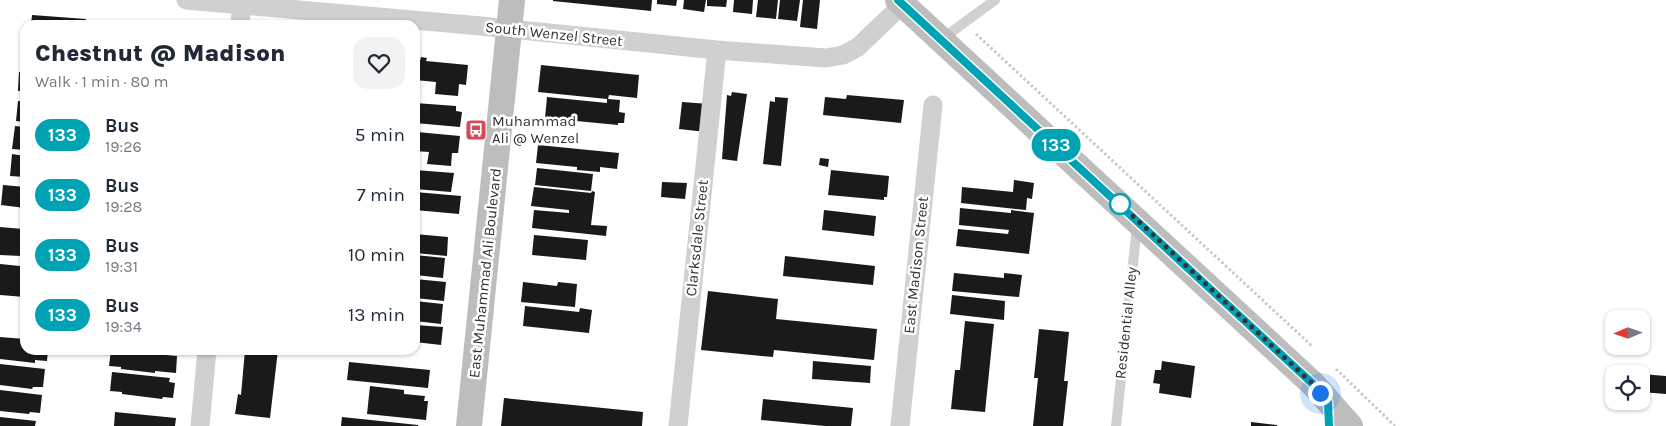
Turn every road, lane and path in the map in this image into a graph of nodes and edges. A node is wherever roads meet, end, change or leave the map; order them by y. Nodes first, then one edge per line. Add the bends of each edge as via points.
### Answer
1 (186, 0) edge
2 (512, 0) edge
3 (995, 0) edge
4 (901, 2) edge
5 (242, 3) edge
6 (240, 20) edge
7 (417, 20) edge
8 (420, 20) edge
9 (964, 24) junction
10 (509, 29) junction
11 (941, 39) junction
12 (717, 50) junction
13 (932, 105) dead end
14 (1137, 221) junction
15 (1314, 348) dead end
16 (207, 355) edge
17 (1334, 367) dead end
18 (1329, 414) edge
19 (200, 426) edge
20 (469, 426) edge
21 (678, 426) edge
22 (900, 426) edge
23 (1116, 426) edge
24 (1350, 426) edge
25 (1394, 426) edge

1 - 5 street, South Wenzel Street
2 - 10 main road, East Muhammad Ali Boulevard
3 - 9 lane
4 - 11 main road
4 - 12 street, South Wenzel Street via 858,47 843,54 826,58
5 - 6 street
5 - 7 street, South Wenzel Street
8 - 10 street, South Wenzel Street
9 - 11 lane
9 - 15 path
10 - 12 street, South Wenzel Street
10 - 20 main road, East Muhammad Ali Boulevard
11 - 14 main road
12 - 21 street, Clarksdale Street
13 - 22 street, East Madison Street
14 - 18 main road via 1313,384
14 - 23 lane, Residential Alley
16 - 19 street
17 - 25 path
18 - 24 main road

